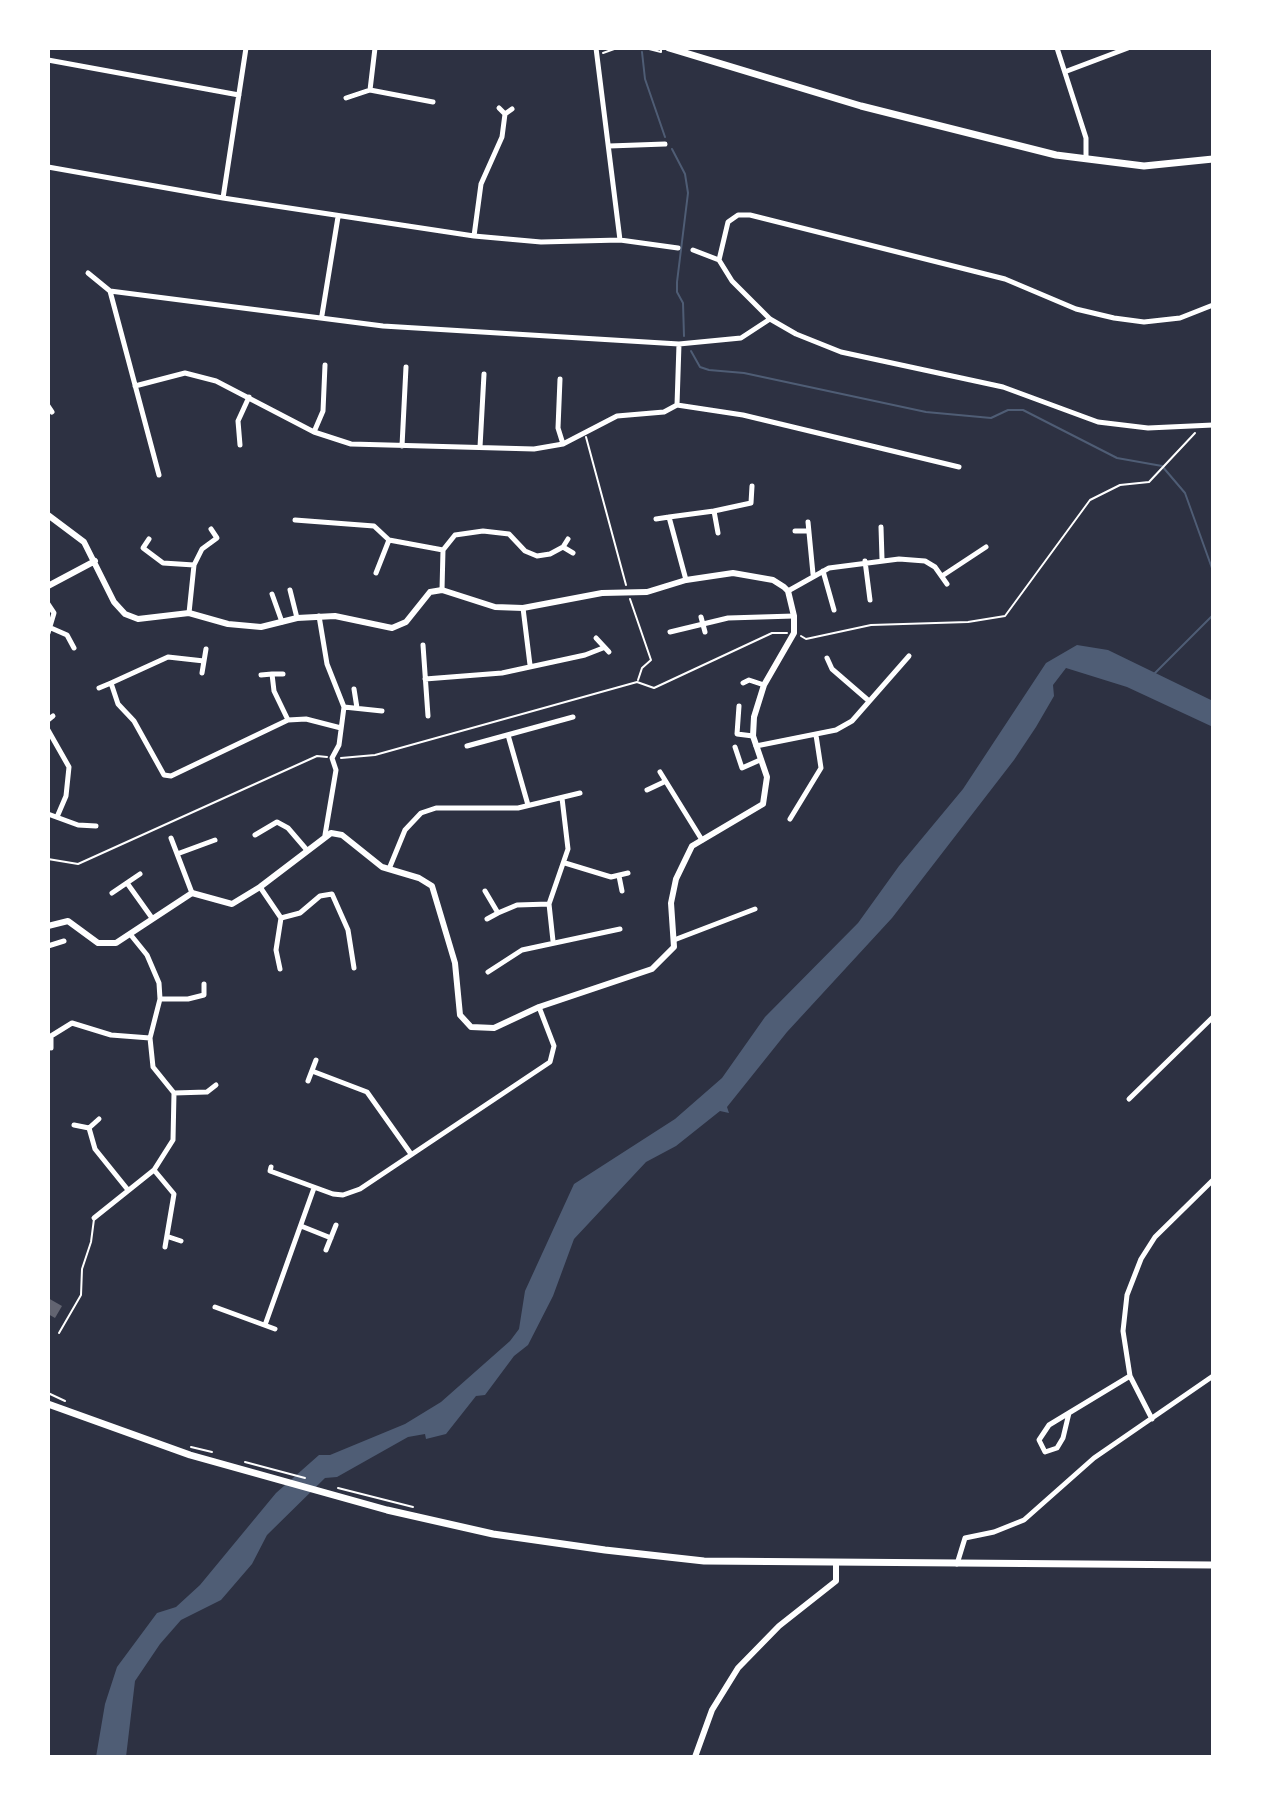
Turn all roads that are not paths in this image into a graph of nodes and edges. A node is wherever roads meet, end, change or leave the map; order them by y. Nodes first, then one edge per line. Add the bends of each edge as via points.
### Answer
1 (246, 48) edge
2 (375, 48) edge
3 (596, 48) edge
4 (669, 48) edge
5 (1057, 48) edge
6 (1128, 48) edge
7 (701, 53) edge
8 (48, 60) edge
9 (1067, 71) junction
10 (370, 90) junction
11 (239, 95) junction
12 (346, 98) dead end
13 (433, 102) dead end
14 (499, 108) dead end
15 (512, 109) dead end
16 (505, 114) junction
17 (665, 144) dead end
18 (609, 146) junction
19 (1213, 159) edge
20 (1086, 160) junction
21 (48, 167) edge
22 (223, 198) junction
23 (338, 217) junction
24 (474, 236) junction
25 (620, 240) junction
26 (678, 248) dead end
27 (693, 250) dead end
28 (719, 260) junction
29 (88, 273) dead end
30 (110, 291) junction
31 (1213, 305) edge
32 (322, 315) junction
33 (770, 319) junction
34 (679, 344) junction
35 (325, 365) dead end
36 (406, 367) dead end
37 (484, 374) dead end
38 (560, 379) dead end
39 (135, 386) junction
40 (249, 397) junction
41 (677, 405) junction
42 (48, 406) edge
43 (52, 412) dead end
44 (1213, 425) edge
45 (314, 432) junction
46 (563, 444) junction
47 (240, 445) dead end
48 (402, 446) junction
49 (480, 447) junction
50 (959, 467) dead end
51 (159, 475) dead end
52 (752, 486) dead end
53 (714, 511) junction
54 (48, 515) edge
55 (669, 517) junction
56 (656, 519) dead end
57 (295, 520) dead end
58 (808, 522) dead end
59 (881, 527) dead end
60 (211, 529) dead end
61 (795, 531) dead end
62 (808, 531) junction
63 (718, 533) dead end
64 (149, 539) dead end
65 (568, 539) dead end
66 (389, 540) junction
67 (563, 547) junction
68 (986, 547) dead end
69 (443, 550) junction
70 (573, 553) dead end
71 (882, 559) junction
72 (95, 561) junction
73 (865, 561) junction
74 (194, 565) junction
75 (823, 571) junction
76 (376, 573) dead end
77 (813, 574) junction
78 (942, 576) junction
79 (686, 580) junction
80 (879, 584) dead end
81 (947, 584) dead end
82 (48, 586) edge
83 (868, 586) junction
84 (290, 590) dead end
85 (442, 590) junction
86 (788, 591) junction
87 (272, 594) dead end
88 (870, 600) dead end
89 (48, 604) edge
90 (523, 608) junction
91 (834, 610) dead end
92 (189, 613) junction
93 (319, 616) junction
94 (794, 616) junction
95 (701, 617) dead end
96 (297, 618) junction
97 (282, 622) junction
98 (704, 628) junction
99 (49, 630) edge
100 (670, 632) dead end
101 (596, 638) dead end
102 (423, 645) dead end
103 (74, 648) dead end
104 (206, 649) dead end
105 (909, 656) dead end
106 (827, 658) dead end
107 (204, 661) junction
108 (530, 665) junction
109 (832, 669) junction
110 (202, 673) dead end
111 (825, 673) dead end
112 (272, 674) junction
113 (283, 674) dead end
114 (261, 675) dead end
115 (425, 679) junction
116 (111, 683) junction
117 (743, 683) dead end
118 (764, 685) junction
119 (99, 688) dead end
120 (354, 689) dead end
121 (869, 701) junction
122 (739, 706) dead end
123 (344, 707) junction
124 (357, 708) junction
125 (382, 711) dead end
126 (428, 716) dead end
127 (573, 717) dead end
128 (288, 720) junction
129 (341, 728) junction
130 (48, 730) edge
131 (508, 735) junction
132 (816, 735) junction
133 (753, 736) junction
134 (467, 746) dead end
135 (756, 746) junction
136 (735, 747) dead end
137 (760, 760) junction
138 (660, 772) dead end
139 (664, 782) junction
140 (647, 790) dead end
141 (580, 793) dead end
142 (562, 798) junction
143 (528, 805) junction
144 (48, 814) edge
145 (57, 817) junction
146 (790, 819) dead end
147 (96, 826) dead end
148 (255, 835) dead end
149 (325, 835) junction
150 (171, 838) dead end
151 (215, 840) dead end
152 (702, 840) junction
153 (306, 849) junction
154 (177, 854) junction
155 (565, 863) junction
156 (389, 869) junction
157 (628, 873) dead end
158 (140, 874) dead end
159 (619, 876) junction
160 (127, 883) junction
161 (260, 887) junction
162 (485, 891) dead end
163 (622, 891) dead end
164 (112, 893) dead end
165 (192, 893) junction
166 (549, 904) junction
167 (755, 909) dead end
168 (498, 913) junction
169 (152, 918) junction
170 (281, 918) junction
171 (487, 919) dead end
172 (48, 926) edge
173 (620, 929) dead end
174 (130, 934) junction
175 (674, 940) junction
176 (64, 941) dead end
177 (553, 941) junction
178 (48, 946) edge
179 (354, 968) dead end
180 (280, 969) dead end
181 (488, 972) dead end
182 (204, 984) dead end
183 (160, 999) junction
184 (539, 1007) junction
185 (1213, 1017) edge
186 (49, 1036) edge
187 (150, 1038) junction
188 (51, 1048) dead end
189 (316, 1060) dead end
190 (312, 1071) junction
191 (308, 1081) dead end
192 (216, 1085) dead end
193 (174, 1093) junction
194 (1129, 1099) dead end
195 (99, 1119) dead end
196 (74, 1125) dead end
197 (89, 1128) junction
198 (411, 1154) junction
199 (154, 1170) junction
200 (269, 1172) dead end
201 (1213, 1180) edge
202 (314, 1188) junction
203 (128, 1190) junction
204 (94, 1218) joint
205 (336, 1225) dead end
206 (301, 1226) junction
207 (169, 1237) junction
208 (331, 1238) junction
209 (181, 1241) dead end
210 (165, 1247) dead end
211 (326, 1250) dead end
212 (215, 1307) dead end
213 (265, 1325) junction
214 (275, 1329) dead end
215 (59, 1333) dead end
216 (1130, 1376) junction
217 (1213, 1376) edge
218 (48, 1404) edge
219 (1069, 1413) junction
220 (1152, 1419) junction
221 (836, 1564) junction
222 (956, 1564) junction
223 (1213, 1565) edge
224 (695, 1757) edge

1 - 11 street
2 - 10 street
3 - 18 street
4 - 7 main road
5 - 9 street
6 - 9 street
7 - 20 main road via 975,137
8 - 11 street
9 - 20 street via 1086,138
10 - 12 street
10 - 13 street
11 - 22 street
14 - 16 street
15 - 16 street
16 - 24 street via 500,147 481,184
17 - 18 street
18 - 25 street
19 - 20 main road via 1144,166
21 - 22 street
22 - 23 street
23 - 24 street
23 - 32 street
24 - 25 street via 541,242
25 - 26 street
27 - 28 street
28 - 31 street via 728,222 750,215 1005,279 1076,309 1114,318 1180,318
28 - 33 street via 739,290
29 - 30 street
30 - 32 street
30 - 39 street
32 - 34 street via 383,326
33 - 34 street via 741,338
33 - 44 street via 841,352 1003,387 1098,422 1148,428
34 - 41 street
35 - 45 street via 323,411
36 - 48 street
37 - 49 street
38 - 46 street via 558,428
39 - 40 street via 185,373
39 - 51 street
40 - 45 street
40 - 47 street via 238,421
41 - 46 street via 664,412 617,416
41 - 50 street via 743,415
42 - 43 street
45 - 48 street via 351,444
46 - 49 street
48 - 49 street
52 - 53 street via 751,503
53 - 55 street
53 - 63 street
54 - 72 street via 84,542
55 - 56 street
55 - 79 street
57 - 66 street via 374,526
58 - 62 street
59 - 71 street
60 - 74 street via 217,538 202,549
61 - 62 street
62 - 77 street
64 - 74 street via 143,548 163,563
65 - 67 street
66 - 69 street
66 - 76 street
67 - 69 street via 537,556 509,534 483,531 455,535
67 - 70 street
68 - 78 street
69 - 85 street
71 - 73 street
71 - 78 street via 925,561
72 - 82 street
72 - 92 street via 125,614 138,619
73 - 75 street
73 - 83 street
74 - 92 street
75 - 77 street
75 - 91 street
77 - 86 street
78 - 81 street
79 - 86 street via 733,573 773,580
79 - 90 street via 629,595 602,593
80 - 83 street
83 - 88 street
84 - 96 street
85 - 90 street via 495,607
85 - 93 street via 430,592 406,622 392,628
86 - 94 street
87 - 97 street
89 - 99 street via 54,613
90 - 108 street
92 - 97 street via 251,627
93 - 96 street
93 - 123 street via 327,664
94 - 98 street via 728,618
94 - 118 street via 794,633
95 - 98 street
96 - 97 street
98 - 100 street
99 - 103 street via 67,635
101 - 108 street via 606,650
102 - 115 street
104 - 107 street
105 - 121 street
106 - 109 street
107 - 110 street
107 - 116 street via 168,657
108 - 115 street via 502,673
109 - 111 street
109 - 121 street
112 - 113 street
112 - 114 street
112 - 128 street
115 - 126 street
116 - 119 street
116 - 128 street via 118,704 134,721 164,775
117 - 118 street
118 - 133 street
120 - 124 street
121 - 132 street via 852,721
122 - 133 street via 737,734
123 - 124 street
123 - 129 street
124 - 125 street
127 - 131 street
128 - 129 street
129 - 149 street via 332,758 336,770
130 - 145 street via 69,767
131 - 134 street
131 - 143 street
132 - 135 street
132 - 146 street via 821,768
133 - 135 street
135 - 137 street
136 - 137 street via 742,768
137 - 152 street via 767,777 763,804
138 - 139 street
139 - 140 street
139 - 152 street
141 - 142 street
142 - 143 street
142 - 155 street via 568,834
143 - 156 street via 421,813 405,830
144 - 145 street
145 - 147 street
148 - 153 street via 277,822
149 - 153 street
149 - 156 street via 342,835
150 - 154 street
151 - 154 street
152 - 175 street via 692,846 676,879 671,903
153 - 161 street
154 - 165 street
155 - 159 street
155 - 166 street
156 - 184 street via 427,881 436,894 464,1021 487,1030
157 - 159 street
158 - 160 street
159 - 163 street
160 - 164 street
160 - 169 street
161 - 165 street via 232,904
161 - 170 street
162 - 168 street
165 - 169 street
166 - 168 street via 517,905
166 - 177 street
167 - 175 street
168 - 171 street
169 - 174 street
170 - 179 street via 332,894 348,930
170 - 180 street via 276,950
172 - 174 street via 75,923 103,945
173 - 177 street
174 - 183 street via 156,970
175 - 184 street via 671,953 652,969
176 - 178 street
177 - 181 street via 522,950
182 - 183 street via 204,995
183 - 187 street
184 - 198 street via 554,1046 550,1062
185 - 194 street
186 - 187 street via 72,1023 111,1035
186 - 188 street
187 - 193 street via 153,1067
189 - 190 street
190 - 191 street
190 - 198 street via 367,1092
192 - 193 street via 207,1092
193 - 199 street via 173,1140
195 - 197 street
196 - 197 street
197 - 203 street via 95,1149
198 - 202 street via 351,1193
199 - 203 street
199 - 207 street via 174,1194
200 - 202 street
201 - 216 street via 1155,1237 1136,1271 1124,1321
202 - 206 street
203 - 204 street
204 - 215 lane via 81,1295
205 - 208 street
206 - 208 street
206 - 213 street
207 - 209 street
207 - 210 street
208 - 211 street
212 - 213 street
213 - 214 street
216 - 219 street
216 - 220 street
217 - 220 street
218 - 221 main road via 130,1436 278,1481 328,1489 493,1534 704,1561
219 - 219 street via 1041,1435 1045,1452 1057,1448
220 - 222 street via 1094,1458 1024,1520 965,1538
221 - 222 main road
221 - 224 street via 836,1581 779,1626 738,1668 712,1710
222 - 223 main road

